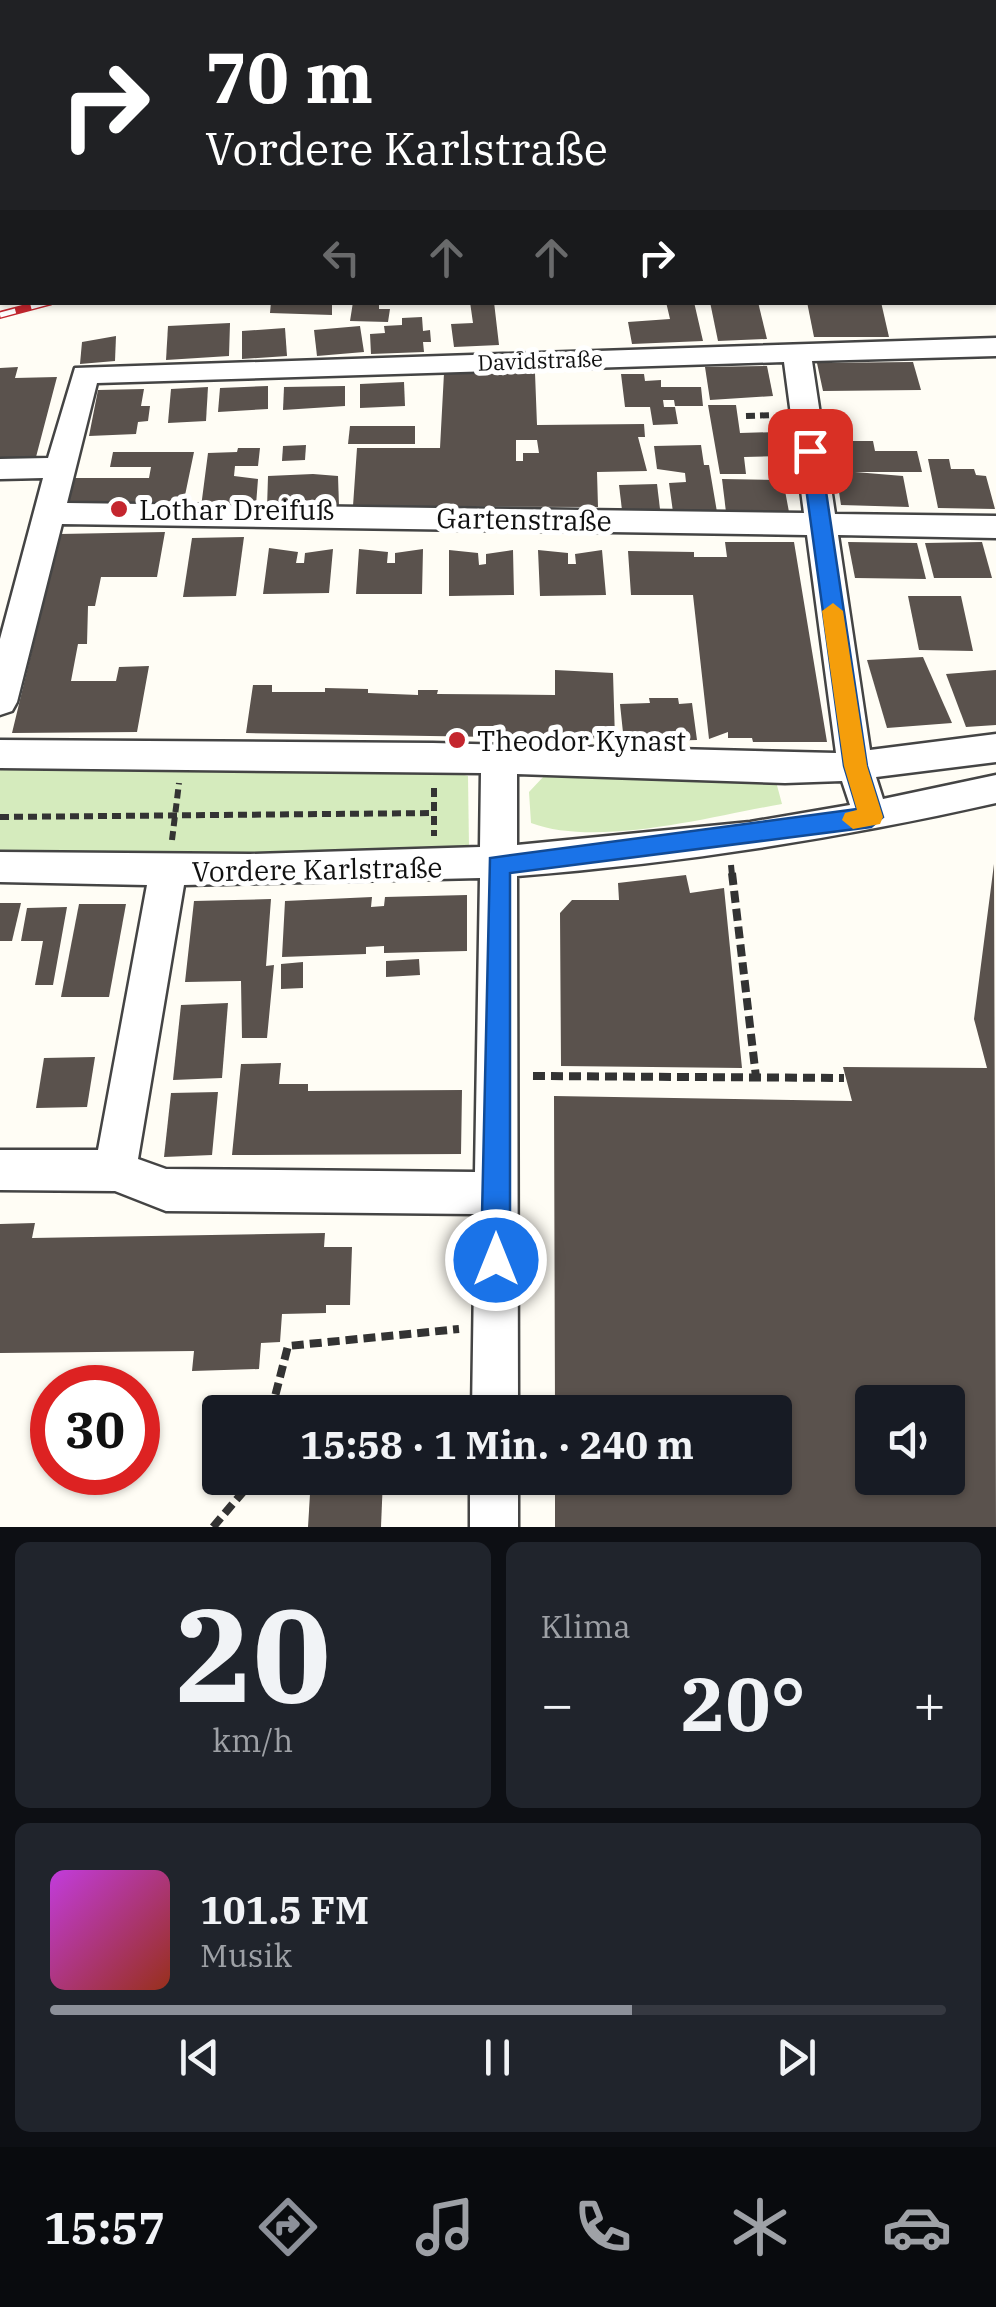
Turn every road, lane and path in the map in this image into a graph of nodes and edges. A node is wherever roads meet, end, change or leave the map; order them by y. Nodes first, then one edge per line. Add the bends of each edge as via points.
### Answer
1 (996, 347) edge
2 (796, 352) junction
3 (64, 468) junction
4 (0, 469) edge
5 (51, 513) junction
6 (820, 523) junction
7 (996, 527) edge
8 (0, 702) edge
9 (996, 748) edge
10 (0, 754) edge
11 (182, 756) junction
12 (433, 757) junction
13 (499, 759) junction
14 (855, 766) junction
15 (996, 788) edge
16 (434, 813) junction
17 (175, 816) junction
18 (0, 817) edge
19 (871, 817) junction
20 (728, 838) junction
21 (498, 865) junction
22 (434, 867) junction
23 (0, 868) edge
24 (168, 871) junction
25 (497, 1076) junction
26 (756, 1078) junction
27 (844, 1078) dead end
28 (0, 1170) edge
29 (114, 1171) junction
30 (496, 1193) junction
31 (495, 1326) junction
32 (276, 1395) edge
33 (495, 1395) edge
34 (241, 1495) edge
35 (494, 1495) edge
36 (214, 1527) edge
37 (494, 1527) edge

1 - 2 street, Davidstraße
2 - 3 street, Davidstraße via 85,374
2 - 6 street
3 - 4 street
3 - 5 street
5 - 6 street, Gartenstraße
5 - 8 street
6 - 7 street, Gartenstraße
6 - 14 street
9 - 14 street
10 - 11 street
11 - 12 street
11 - 17 path
12 - 13 street
12 - 16 path
13 - 14 street
13 - 21 street
14 - 19 street
15 - 19 street, Vordere Karlstraße
16 - 17 path
16 - 22 path
17 - 18 path
17 - 24 path
19 - 20 street, Vordere Karlstraße
20 - 21 street, Vordere Karlstraße
20 - 26 path
21 - 22 street, Vordere Karlstraße
21 - 25 street
22 - 24 street, Vordere Karlstraße
23 - 24 street, Vordere Karlstraße
24 - 29 street
25 - 26 path
25 - 30 street
26 - 27 path
28 - 29 street
29 - 30 street via 166,1190
30 - 31 street
31 - 32 path via 288,1346
31 - 33 street
34 - 36 path
35 - 37 street

